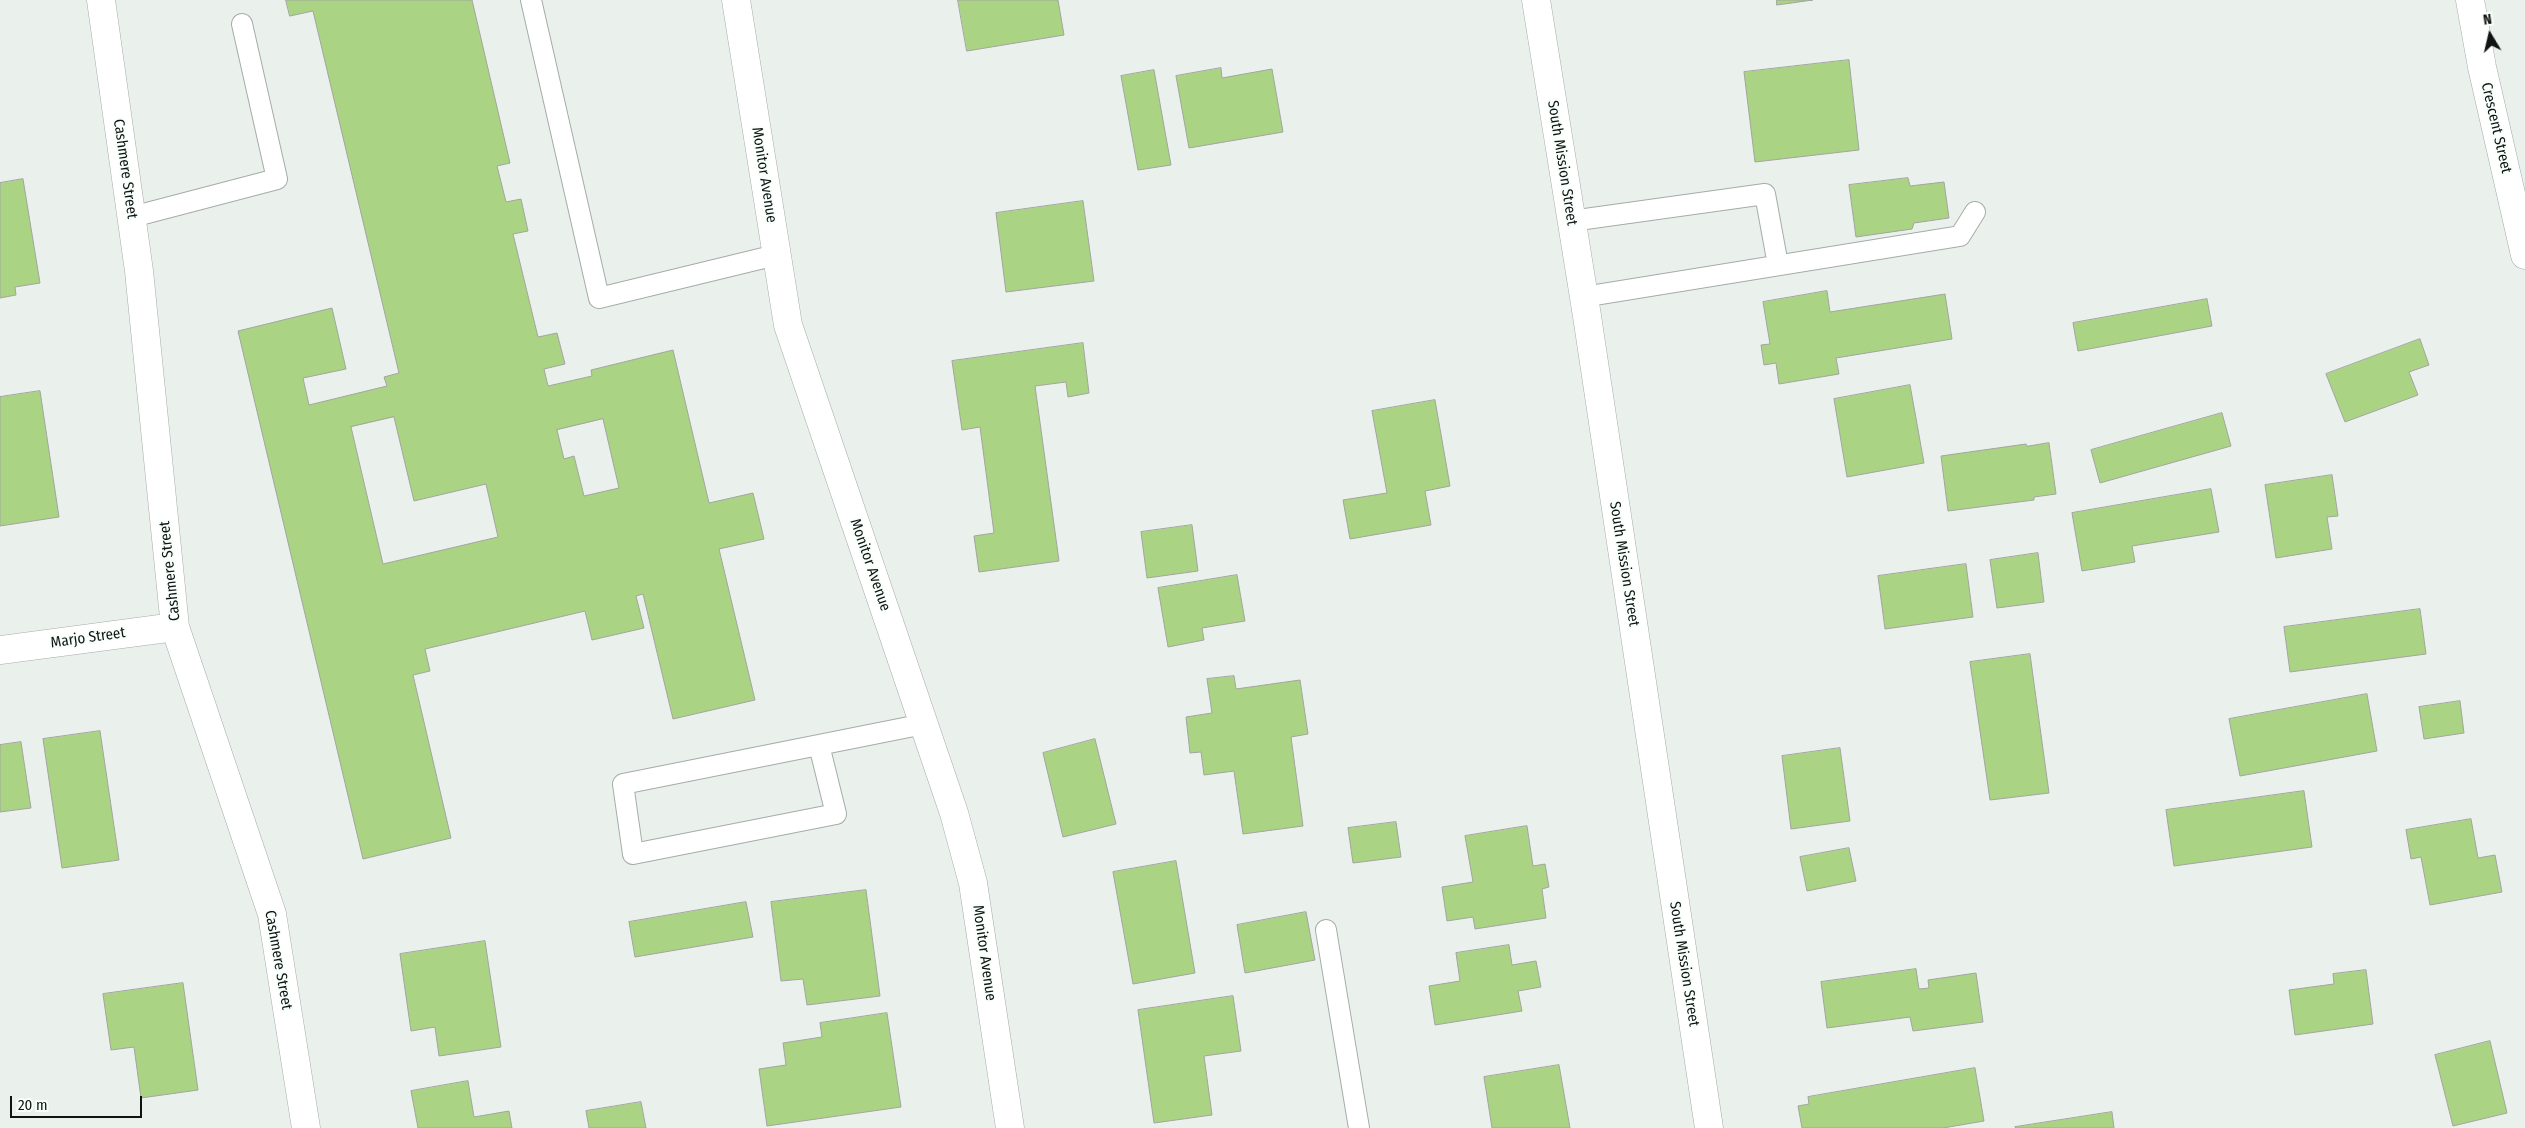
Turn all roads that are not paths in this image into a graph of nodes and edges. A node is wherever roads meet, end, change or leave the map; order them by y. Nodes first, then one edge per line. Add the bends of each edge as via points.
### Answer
1 (101, 0) edge
2 (531, 0) edge
3 (736, 0) edge
4 (1536, 0) edge
5 (2470, 0) edge
6 (242, 24) dead end
7 (1976, 212) dead end
8 (132, 217) junction
9 (1571, 220) junction
10 (776, 255) junction
11 (2525, 255) edge
12 (1778, 265) junction
13 (1584, 297) junction
14 (175, 627) junction
15 (0, 650) edge
16 (924, 724) junction
17 (819, 744) junction
18 (1326, 930) dead end
19 (306, 1128) edge
20 (1010, 1128) edge
21 (1359, 1128) edge
22 (1709, 1128) edge

1 - 8 street, Cashmere Street
2 - 10 lane via 599,298
3 - 10 street, Monitor Avenue
4 - 9 street, South Mission Street
5 - 11 street, Crescent Street
6 - 8 lane via 278,179
7 - 12 lane via 1960,236
8 - 14 street, Cashmere Street
9 - 12 lane via 1765,194
9 - 13 street, South Mission Street
10 - 16 street, Monitor Avenue via 788,324
12 - 13 lane
13 - 22 street, South Mission Street
14 - 15 street, Marjo Street
14 - 19 street, Cashmere Street via 272,914
16 - 17 lane
16 - 20 street, Monitor Avenue via 974,883
17 - 17 lane via 623,784 634,854 836,814
18 - 21 lane

